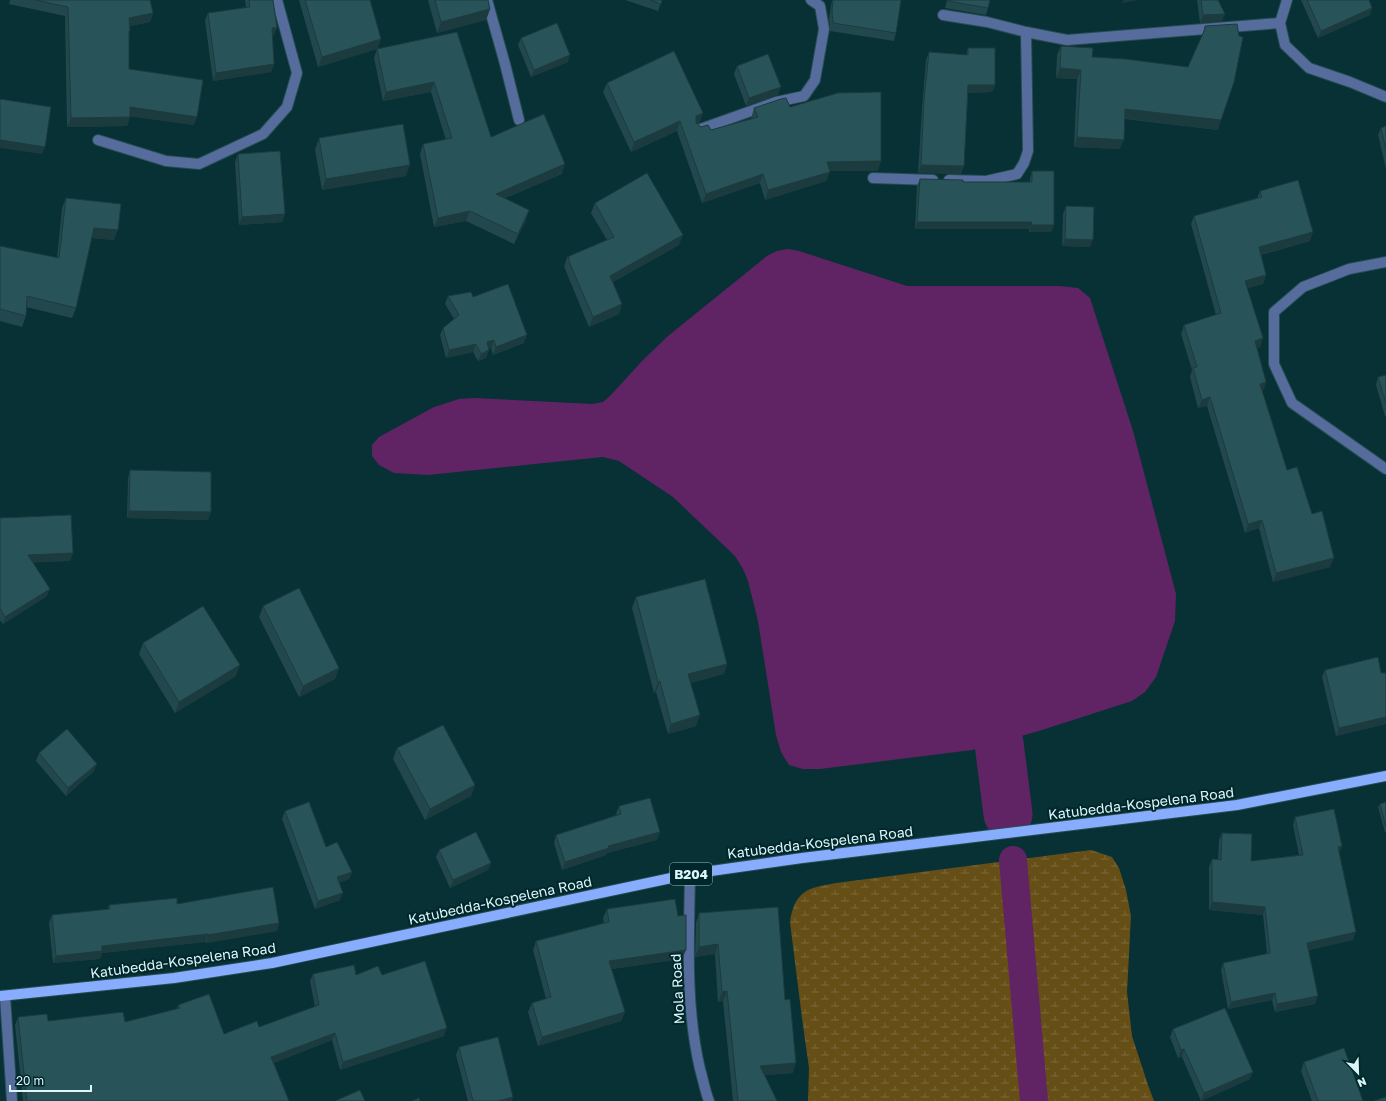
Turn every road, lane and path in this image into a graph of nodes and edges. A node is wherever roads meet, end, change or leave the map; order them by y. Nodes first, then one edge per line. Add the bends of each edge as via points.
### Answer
1 (277, 0) edge
2 (487, 0) edge
3 (811, 0) edge
4 (1287, 0) edge
5 (943, 15) dead end
6 (1280, 23) junction
7 (1026, 32) junction
8 (1386, 97) edge
9 (519, 120) dead end
10 (698, 130) edge
11 (98, 140) dead end
12 (873, 178) edge
13 (1386, 262) edge
14 (1386, 470) edge
15 (1386, 776) edge
16 (690, 874) junction
17 (2, 996) edge
18 (12, 1101) edge
19 (709, 1101) edge

1 - 11 street via 297,72 288,107 263,134 199,164 166,161
2 - 9 street
3 - 10 street via 820,6 824,29 815,80 804,96 776,102
4 - 6 street
5 - 7 street
6 - 7 street via 1067,40
6 - 8 street via 1285,45 1309,68
7 - 12 street via 1028,151 1017,174 986,182
13 - 14 street via 1349,268 1303,287 1274,312 1274,364 1292,403
15 - 16 main road, Katubedda-Kospelena Road / B204 via 1237,805
16 - 17 main road, Katubedda-Kospelena Road / B204 via 272,963 174,978
16 - 19 street, Mola Road via 691,1009 696,1050
17 - 18 street

